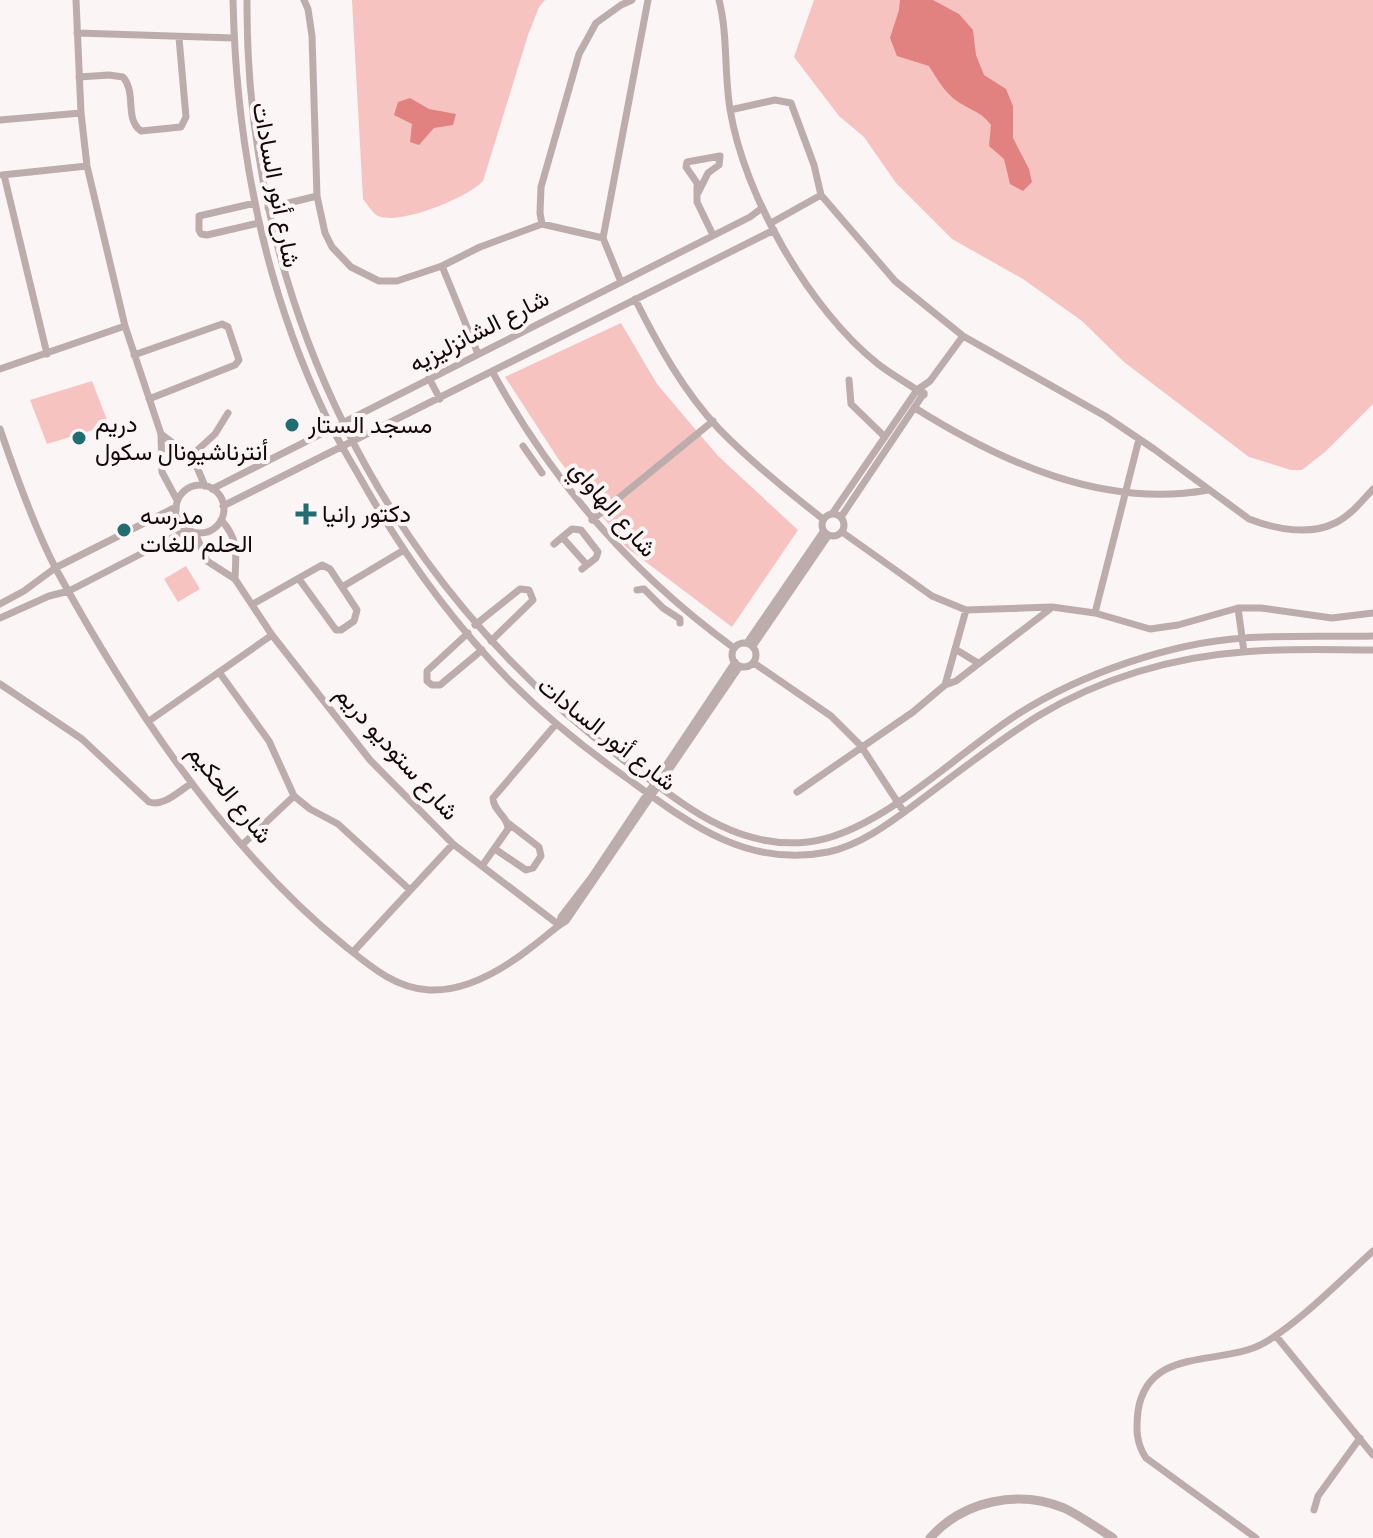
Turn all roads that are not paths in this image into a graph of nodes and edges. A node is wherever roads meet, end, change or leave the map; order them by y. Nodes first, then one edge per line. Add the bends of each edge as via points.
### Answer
1 (76, 0) edge
2 (233, 0) edge
3 (247, 0) edge
4 (304, 0) edge
5 (632, 0) edge
6 (648, 0) edge
7 (719, 0) edge
8 (77, 33) junction
9 (179, 38) junction
10 (234, 38) junction
11 (79, 77) junction
12 (730, 110) junction
13 (81, 113) junction
14 (0, 120) edge
15 (87, 166) junction
16 (2, 176) edge
17 (698, 193) junction
18 (821, 195) junction
19 (317, 196) junction
20 (255, 203) junction
21 (268, 208) junction
22 (762, 208) junction
23 (750, 217) junction
24 (259, 223) junction
25 (542, 224) junction
26 (772, 226) junction
27 (713, 235) junction
28 (760, 235) junction
29 (603, 238) junction
30 (667, 259) junction
31 (442, 266) junction
32 (677, 277) junction
33 (621, 282) junction
34 (635, 299) junction
35 (548, 319) junction
36 (125, 326) junction
37 (963, 336) junction
38 (559, 337) junction
39 (47, 354) junction
40 (478, 354) junction
41 (134, 355) junction
42 (0, 369) edge
43 (492, 371) junction
44 (429, 378) junction
45 (849, 380) dead end
46 (922, 390) junction
47 (149, 399) junction
48 (440, 399) junction
49 (915, 408) junction
50 (228, 413) dead end
51 (344, 421) junction
52 (713, 421) junction
53 (332, 427) junction
54 (0, 429) edge
55 (161, 434) junction
56 (885, 437) junction
57 (1139, 439) junction
58 (354, 440) junction
59 (343, 446) junction
60 (523, 446) dead end
61 (538, 449) junction
62 (191, 456) junction
63 (529, 456) junction
64 (544, 458) junction
65 (535, 464) junction
66 (542, 473) dead end
67 (208, 488) junction
68 (1373, 489) edge
69 (1208, 490) junction
70 (1124, 493) junction
71 (176, 504) junction
72 (223, 506) junction
73 (832, 514) junction
74 (841, 517) junction
75 (823, 519) junction
76 (221, 520) junction
77 (592, 520) junction
78 (600, 529) junction
79 (191, 532) junction
80 (842, 532) junction
81 (826, 534) junction
82 (562, 537) junction
83 (589, 539) junction
84 (554, 544) dead end
85 (404, 550) junction
86 (55, 568) junction
87 (235, 579) junction
88 (299, 579) junction
89 (342, 587) junction
90 (637, 590) dead end
91 (69, 591) junction
92 (663, 592) junction
93 (671, 599) junction
94 (655, 601) junction
95 (0, 604) edge
96 (253, 604) junction
97 (1052, 607) junction
98 (663, 608) junction
99 (1238, 608) junction
100 (966, 610) junction
101 (1095, 613) junction
102 (1373, 613) edge
103 (0, 618) edge
104 (680, 623) dead end
105 (475, 625) junction
106 (468, 633) junction
107 (272, 635) junction
108 (1373, 636) edge
109 (1242, 638) junction
110 (491, 641) junction
111 (750, 645) junction
112 (734, 648) junction
113 (955, 649) junction
114 (482, 650) junction
115 (1373, 650) edge
116 (1244, 652) junction
117 (754, 663) junction
118 (978, 663) junction
119 (738, 664) junction
120 (219, 672) junction
121 (0, 684) edge
122 (945, 685) junction
123 (149, 721) junction
124 (556, 724) junction
125 (861, 746) junction
126 (192, 783) junction
127 (656, 784) junction
128 (797, 792) dead end
129 (649, 794) junction
130 (294, 796) junction
131 (897, 802) junction
132 (904, 812) junction
133 (508, 823) junction
134 (802, 842) junction
135 (243, 844) junction
136 (453, 844) junction
137 (495, 849) junction
138 (802, 855) junction
139 (482, 866) junction
140 (410, 890) junction
141 (559, 925) junction
142 (353, 952) junction
143 (1373, 1251) edge
144 (1276, 1336) junction
145 (1360, 1438) junction
146 (1373, 1455) edge
147 (1314, 1510) dead end
148 (930, 1538) edge
149 (1113, 1538) edge
150 (1256, 1538) edge

1 - 8 street
2 - 10 street, شارع أنور السادات
3 - 21 street, شارع أنور السادات via 249,92
4 - 19 street via 312,36
5 - 25 street via 596,23 579,54 541,187
6 - 29 street
7 - 12 street
8 - 9 street
8 - 11 street
9 - 10 street
9 - 11 street via 186,117 181,127 137,129 130,87 123,77
10 - 20 street, شارع أنور السادات
11 - 13 street
12 - 18 street via 775,100 791,103
12 - 22 street
13 - 14 street
13 - 15 street
15 - 16 street
15 - 36 street
16 - 39 street
17 - 17 street via 719,165 720,156 687,162
17 - 27 street via 698,205
18 - 26 street, شارع الشانزليزيه
18 - 37 street via 895,281
19 - 21 street
19 - 31 street via 332,247 369,278 397,281
20 - 24 street, شارع أنور السادات
20 - 24 street via 199,216 199,230 207,235
21 - 51 street, شارع أنور السادات via 300,320
22 - 23 street, شارع الشانزليزيه
22 - 26 street
23 - 27 street, شارع الشانزليزيه
23 - 28 street
24 - 53 street, شارع أنور السادات via 292,334
25 - 29 street
25 - 31 street
26 - 28 street, شارع الشانزليزيه
26 - 46 street via 819,303 878,364
27 - 30 street, شارع الشانزليزيه
28 - 32 street, شارع الشانزليزيه
29 - 33 street
30 - 32 street
30 - 33 street, شارع الشانزليزيه
31 - 40 street
32 - 34 street, شارع الشانزليزيه
33 - 35 street, شارع الشانزليزيه
34 - 38 street, شارع الشانزليزيه
34 - 52 street via 678,375
35 - 38 street
35 - 40 street, شارع الشانزليزيه
36 - 39 street
36 - 41 street
37 - 46 street
37 - 57 street
38 - 43 street, شارع الشانزليزيه
39 - 42 street
40 - 44 street, شارع الشانزليزيه
41 - 47 street
41 - 47 street via 222,324 239,355 235,365
43 - 48 street, شارع الشانزليزيه
43 - 61 street, شارع الهاواي
44 - 48 street
44 - 51 street, شارع الشانزليزيه
45 - 56 street via 851,404
46 - 49 street
46 - 56 street
47 - 55 street
48 - 58 street, شارع الشانزليزيه
49 - 70 street via 1026,466
49 - 74 street
50 - 62 street
51 - 53 street, شارع الشانزليزيه
51 - 58 street, شارع أنور السادات
52 - 75 street
52 - 77 street
53 - 59 street, شارع أنور السادات
53 - 67 street, شارع الشانزليزيه
54 - 86 street, شارع الحكيم
55 - 62 street
55 - 71 street via 162,472
56 - 73 street
57 - 69 street
57 - 70 street
58 - 59 street, شارع الشانزليزيه
58 - 105 street, شارع أنور السادات via 407,534
59 - 72 street, شارع الشانزليزيه
59 - 85 street, شارع أنور السادات
60 - 63 street
61 - 63 street
61 - 64 street, شارع الهاواي
62 - 67 street
63 - 65 street
64 - 65 street
64 - 77 street, شارع الهاواي
65 - 66 street
67 - 71 street via 188,488
67 - 72 street
68 - 69 street via 1335,523 1296,530 1249,519
69 - 70 street via 1155,496
70 - 101 street
71 - 79 street via 178,520
71 - 86 street
72 - 76 street
73 - 74 street
73 - 75 street
74 - 80 street
75 - 81 street
76 - 79 street via 210,531
76 - 87 street via 237,546
77 - 78 street, شارع الهاواي
78 - 83 street
78 - 92 street, شارع الهاواي
79 - 87 street, شارع ستوديو دريم via 207,561
79 - 91 street
80 - 81 street
80 - 100 street via 932,596
81 - 111 street
82 - 83 street via 576,528
82 - 83 street via 584,567 598,554
82 - 84 street
85 - 89 street
85 - 106 street, شارع أنور السادات
86 - 91 street, شارع الحكيم
86 - 95 street
87 - 96 street, شارع ستوديو دريم
88 - 89 street via 322,565
88 - 89 street via 336,630 358,614
88 - 96 street
90 - 94 street via 644,589
91 - 103 street
91 - 123 street, شارع الحكيم
92 - 93 street, شارع الهاواي
92 - 94 street
93 - 98 street
93 - 112 street, شارع الهاواي
94 - 98 street
96 - 107 street, شارع ستوديو دريم
97 - 100 street
97 - 101 street
97 - 118 street
98 - 104 street
99 - 101 street via 1150,629
99 - 102 street via 1332,618
99 - 109 street
100 - 113 street
105 - 110 street, شارع أنور السادات
105 - 110 street via 520,589 529,590 533,600
106 - 114 street, شارع أنور السادات
106 - 114 street via 427,671 427,681 440,685
107 - 120 street
107 - 136 street, شارع ستوديو دريم via 355,742
108 - 109 street, شارع أنور السادات
109 - 116 street
109 - 131 street, شارع أنور السادات via 1156,655 1078,681 1018,714
110 - 127 street, شارع أنور السادات via 575,724
111 - 112 street
111 - 117 street via 757,654
112 - 119 street
113 - 118 street
113 - 122 street
114 - 124 street, شارع أنور السادات
115 - 116 street, شارع أنور السادات
116 - 132 street, شارع أنور السادات via 1168,664 1074,696 1036,717
117 - 119 street
117 - 125 street via 819,706
118 - 122 street
119 - 127 street, شارع الحكيم
120 - 123 street
120 - 130 street via 269,741
121 - 126 street via 82,739 149,802 163,802
122 - 125 street
123 - 126 street, شارع الحكيم
124 - 129 street, شارع أنور السادات
124 - 133 street via 493,798
125 - 128 street
125 - 131 street
126 - 135 street, شارع الحكيم
127 - 129 street, شارع الحكيم
127 - 134 street, شارع أنور السادات via 706,820 737,834
129 - 138 street, شارع أنور السادات via 726,842 765,853
129 - 141 street, شارع الحكيم
130 - 135 street
130 - 140 street via 338,824
131 - 132 street
131 - 134 street, شارع أنور السادات via 858,827
132 - 138 street, شارع أنور السادات via 843,848
133 - 137 street
133 - 137 street via 539,847 541,856 526,870
134 - 138 street
135 - 142 street, شارع الحكيم
136 - 139 street, شارع ستوديو دريم
136 - 140 street
137 - 139 street
139 - 141 street, شارع ستوديو دريم
140 - 142 street
141 - 142 street, شارع الحكيم via 486,977 449,989 424,990 389,978
143 - 144 street
144 - 145 street
144 - 150 street via 1246,1351 1171,1366 1149,1384 1137,1424 1139,1446 1150,1463
145 - 146 street
145 - 147 street via 1318,1496
148 - 149 street via 965,1511 1017,1499 1063,1508

